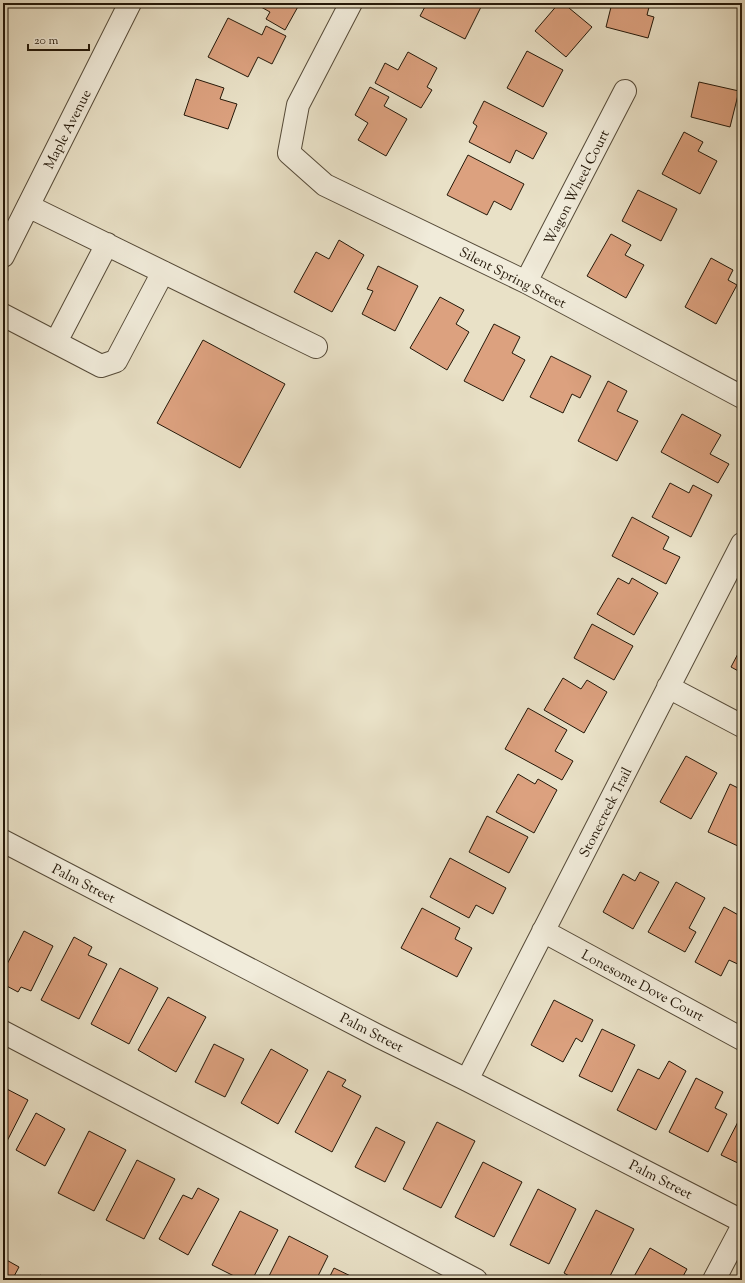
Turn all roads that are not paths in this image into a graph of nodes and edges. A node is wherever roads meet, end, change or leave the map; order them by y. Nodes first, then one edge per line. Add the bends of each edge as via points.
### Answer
1 (130, 3) edge
2 (351, 3) edge
3 (625, 91) dead end
4 (28, 206) junction
5 (107, 244) junction
6 (3, 256) edge
7 (163, 272) junction
8 (526, 282) junction
9 (3, 315) edge
10 (56, 342) junction
11 (316, 346) dead end
12 (742, 398) edge
13 (742, 544) edge
14 (668, 687) junction
15 (742, 726) edge
16 (3, 841) edge
17 (543, 931) junction
18 (3, 1032) edge
19 (742, 1039) edge
20 (467, 1080) junction
21 (742, 1221) edge
22 (742, 1227) edge
23 (476, 1280) edge
24 (714, 1280) edge

1 - 4 street, Maple Avenue
2 - 8 street, Silent Spring Street via 298,105 289,153 325,185
3 - 8 street, Wagon Wheel Court
4 - 5 street
4 - 6 street, Maple Avenue
5 - 7 street
5 - 10 street
7 - 10 street via 116,361 101,366
7 - 11 street
8 - 12 street, Silent Spring Street
9 - 10 street
13 - 14 street, Stonecreek Trail
14 - 15 street
14 - 17 street, Stonecreek Trail
16 - 20 street, Palm Street
17 - 19 street, Lonesome Dove Court
17 - 20 street, Stonecreek Trail
18 - 23 street
20 - 21 street, Palm Street
22 - 24 street

